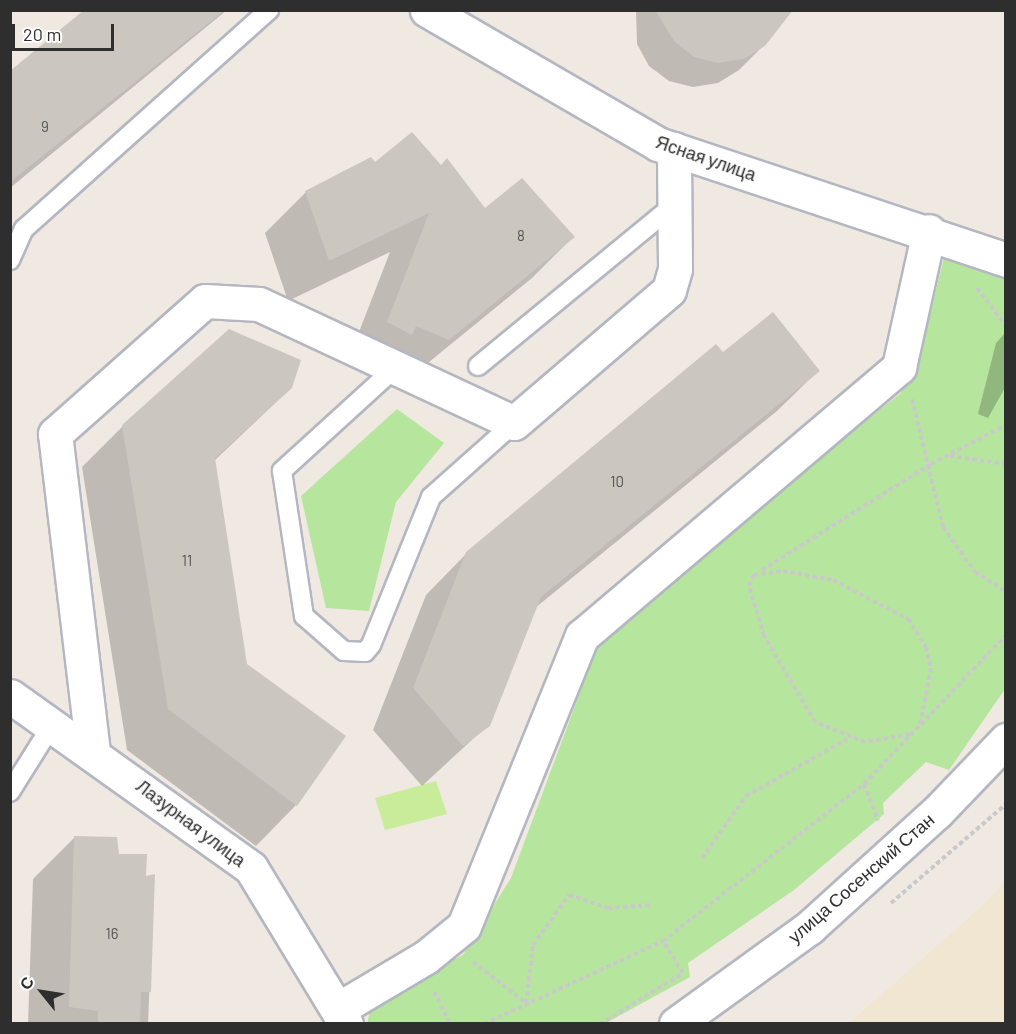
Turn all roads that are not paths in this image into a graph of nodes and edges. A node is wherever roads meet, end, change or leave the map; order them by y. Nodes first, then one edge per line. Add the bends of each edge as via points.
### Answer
1 (269, 10) edge
2 (427, 10) edge
3 (674, 149) junction
4 (674, 205) junction
5 (929, 231) junction
6 (10, 260) edge
7 (1005, 260) edge
8 (478, 366) dead end
9 (394, 369) junction
10 (514, 423) junction
11 (10, 696) edge
12 (52, 724) junction
13 (1005, 740) edge
14 (93, 752) junction
15 (10, 792) edge
16 (343, 1016) edge
17 (676, 1023) edge

1 - 6 lane via 24,229
2 - 3 street, Ясная улица
3 - 4 street
3 - 5 street, Ясная улица
4 - 8 lane
4 - 10 street via 675,269 669,290
5 - 7 street, Ясная улица
5 - 16 street via 899,368 582,636 464,926
9 - 10 street
9 - 10 lane via 282,471 304,616 344,651 365,652 371,645 431,497
9 - 14 street via 258,304 205,301 55,434
11 - 12 street, Лазурная улица
12 - 14 street, Лазурная улица
12 - 15 lane
13 - 17 street, улица Сосенский Стан via 937,812 810,927
14 - 16 street, Лазурная улица via 251,868

